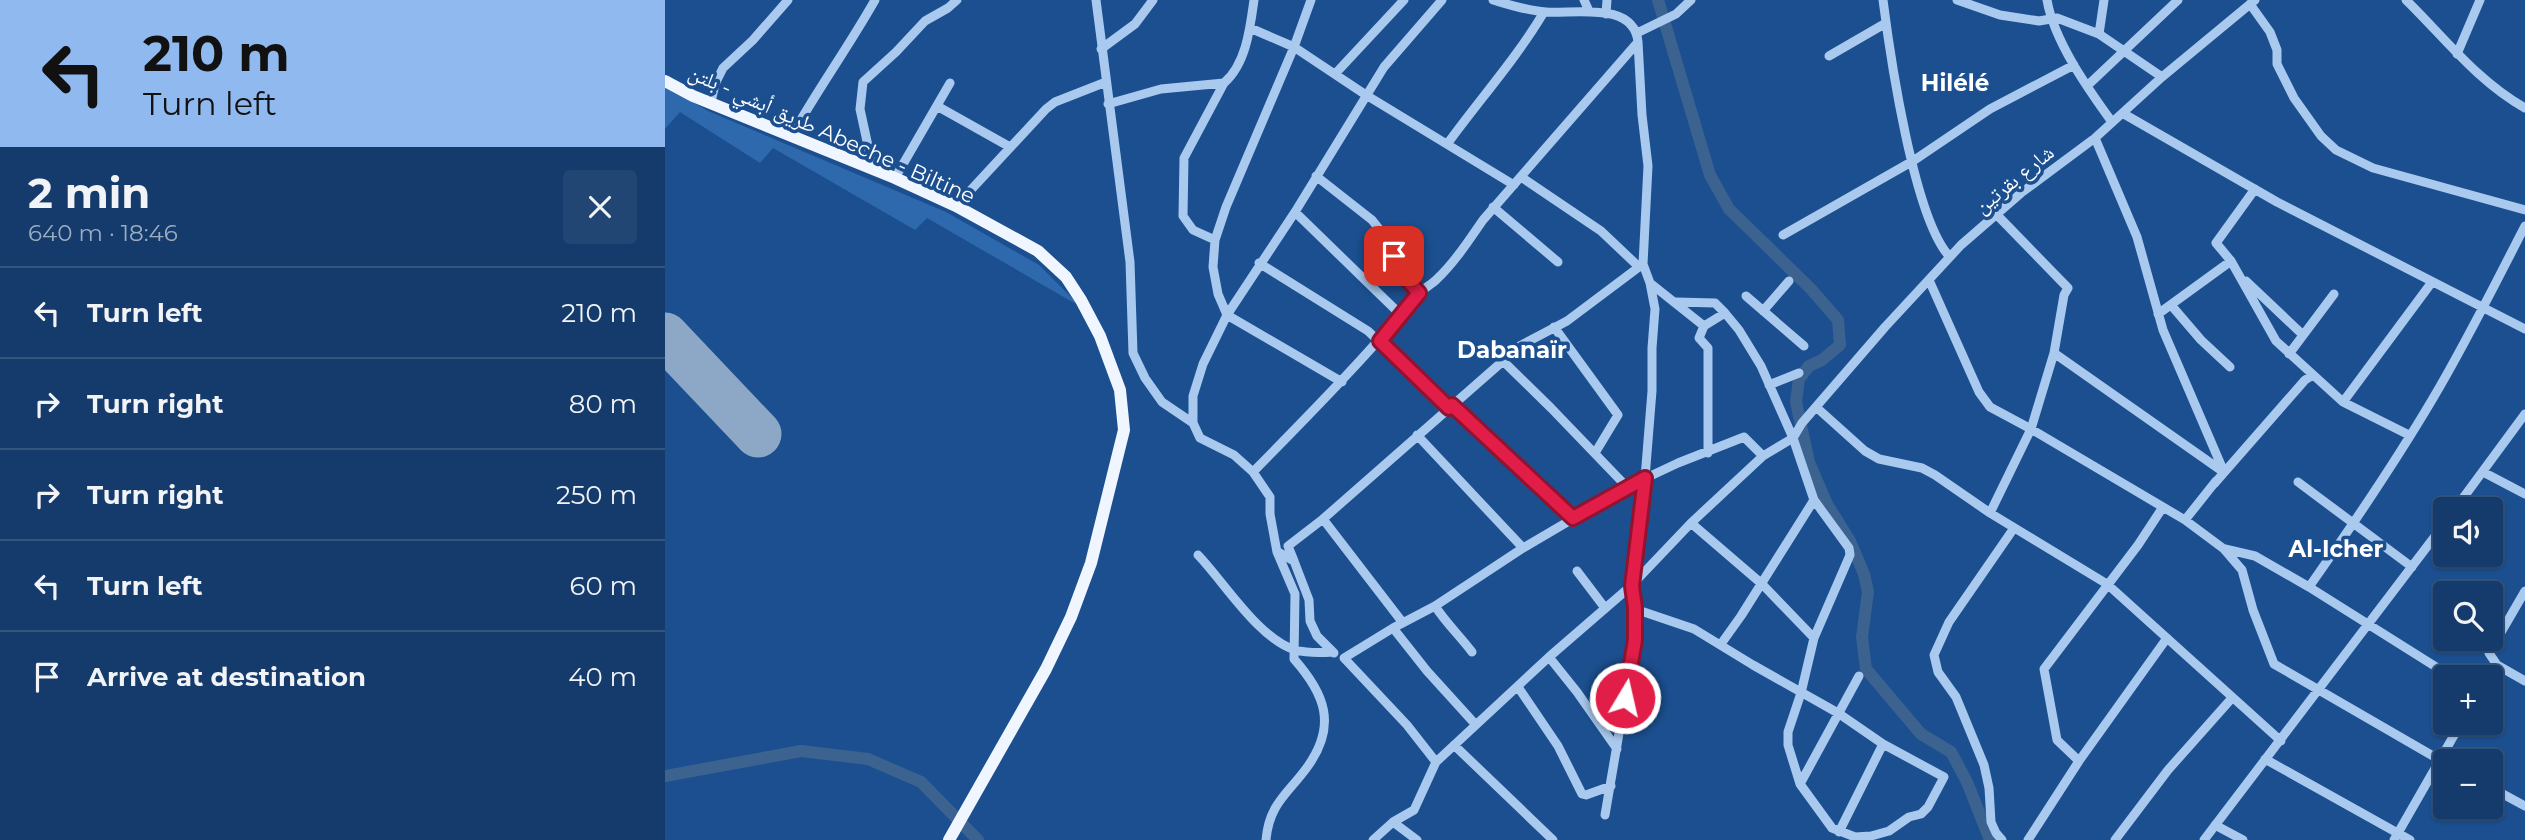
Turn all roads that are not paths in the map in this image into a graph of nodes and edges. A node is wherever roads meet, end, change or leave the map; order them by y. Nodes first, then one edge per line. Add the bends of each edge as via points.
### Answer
1 (788, 0) edge
2 (875, 0) edge
3 (957, 0) edge
4 (1096, 0) edge
5 (1153, 0) edge
6 (1254, 0) edge
7 (1311, 0) edge
8 (1403, 0) edge
9 (1442, 0) edge
10 (1493, 0) edge
11 (1584, 0) edge
12 (1607, 0) edge
13 (1691, 0) edge
14 (1883, 0) edge
15 (1957, 0) edge
16 (2047, 0) edge
17 (2104, 0) edge
18 (2178, 0) edge
19 (2406, 0) edge
20 (2480, 0) edge
21 (2253, 2) edge
22 (1590, 11) junction
23 (1544, 12) junction
24 (1606, 14) junction
25 (2053, 19) junction
26 (1886, 23) junction
27 (1249, 28) junction
28 (2099, 34) junction
29 (1638, 38) junction
30 (1294, 47) junction
31 (1101, 49) junction
32 (2125, 50) junction
33 (2457, 54) junction
34 (1829, 56) dead end
35 (2074, 65) junction
36 (1335, 74) junction
37 (2162, 77) junction
38 (665, 81) edge
39 (1105, 82) junction
40 (950, 83) dead end
41 (1224, 83) junction
42 (2087, 86) junction
43 (1366, 95) junction
44 (711, 102) junction
45 (1108, 104) junction
46 (937, 106) junction
47 (2525, 108) edge
48 (2124, 114) junction
49 (2112, 122) junction
50 (792, 135) junction
51 (2095, 138) junction
52 (1448, 143) junction
53 (1010, 147) junction
54 (1913, 161) junction
55 (873, 169) junction
56 (1316, 176) junction
57 (1521, 177) junction
58 (895, 178) junction
59 (1514, 185) junction
60 (2255, 189) junction
61 (956, 206) junction
62 (1493, 207) junction
63 (2525, 210) edge
64 (1295, 212) junction
65 (1997, 215) junction
66 (2525, 226) edge
67 (1783, 235) dead end
68 (1215, 240) junction
69 (1950, 257) junction
70 (2231, 261) junction
71 (1558, 262) dead end
72 (1259, 263) junction
73 (1641, 265) junction
74 (2238, 274) junction
75 (1930, 280) junction
76 (1789, 281) dead end
77 (2432, 282) junction
78 (1650, 283) junction
79 (1419, 293) junction
80 (2334, 294) dead end
81 (1746, 296) dead end
82 (1675, 302) junction
83 (2171, 305) junction
84 (2483, 309) junction
85 (1763, 312) junction
86 (1725, 313) junction
87 (2158, 314) junction
88 (1227, 316) junction
89 (1402, 316) junction
90 (1705, 326) junction
91 (1554, 327) junction
92 (2525, 329) edge
93 (2303, 335) junction
94 (1380, 341) junction
95 (1804, 346) dead end
96 (2054, 353) junction
97 (2290, 354) junction
98 (1503, 362) junction
99 (2230, 367) dead end
100 (1799, 373) dead end
101 (2313, 375) junction
102 (1342, 382) junction
103 (1769, 386) junction
104 (2343, 402) junction
105 (1451, 406) junction
106 (1816, 407) junction
107 (2525, 414) edge
108 (1193, 423) junction
109 (2031, 429) junction
110 (1417, 435) junction
111 (2409, 435) junction
112 (1793, 438) junction
113 (1595, 453) junction
114 (1708, 453) junction
115 (1763, 456) junction
116 (1252, 472) junction
117 (2224, 472) junction
118 (2483, 472) junction
119 (1645, 478) junction
120 (2298, 482) dead end
121 (2214, 484) junction
122 (1627, 487) junction
123 (2525, 494) edge
124 (2464, 497) edge
125 (1814, 500) junction
126 (2163, 507) junction
127 (1990, 513) junction
128 (1573, 518) junction
129 (1323, 519) junction
130 (2185, 520) junction
131 (1691, 523) junction
132 (2354, 523) junction
133 (2014, 528) junction
134 (2433, 539) edge
135 (1523, 548) junction
136 (2224, 549) junction
137 (1277, 552) junction
138 (1198, 555) dead end
139 (1294, 561) junction
140 (2412, 567) junction
141 (1577, 571) dead end
142 (1762, 584) junction
143 (2107, 584) junction
144 (1632, 586) junction
145 (2309, 587) junction
146 (2525, 591) edge
147 (1435, 606) junction
148 (1605, 608) junction
149 (1635, 608) junction
150 (1403, 623) junction
151 (2368, 625) junction
152 (1393, 628) junction
153 (1814, 638) junction
154 (2167, 638) junction
155 (1721, 644) junction
156 (1294, 650) junction
157 (1333, 652) junction
158 (1472, 652) dead end
159 (1549, 657) junction
160 (1344, 658) junction
161 (2433, 665) edge
162 (1859, 676) dead end
163 (2525, 681) edge
164 (1518, 687) junction
165 (2319, 690) junction
166 (1801, 693) junction
167 (2232, 698) junction
168 (1838, 713) junction
169 (1476, 725) junction
170 (2281, 741) junction
171 (1884, 744) junction
172 (1454, 746) junction
173 (1617, 749) junction
174 (2433, 757) edge
175 (2265, 759) junction
176 (2080, 761) junction
177 (1436, 762) junction
178 (2433, 777) edge
179 (1800, 784) junction
180 (1611, 786) junction
181 (2503, 794) edge
182 (2525, 806) edge
183 (1605, 815) dead end
184 (1393, 822) junction
185 (2215, 825) junction
186 (1839, 832) junction
187 (2396, 837) edge
188 (949, 840) edge
189 (1266, 840) edge
190 (1373, 840) edge
191 (1417, 840) edge
192 (1553, 840) edge
193 (2002, 840) edge
194 (2028, 840) edge
195 (2115, 840) edge
196 (2204, 840) edge
197 (2243, 840) edge
198 (2410, 840) edge

1 - 44 street via 723,68
2 - 50 street
3 - 55 street via 925,22 863,82 860,110
4 - 31 street
5 - 31 street via 1135,23
6 - 27 street
7 - 30 street
8 - 36 street
9 - 43 street via 1384,66
10 - 23 street
11 - 22 street
12 - 24 street
13 - 29 street
14 - 26 street
15 - 25 street via 2000,15
16 - 25 street
17 - 28 street
18 - 32 street
19 - 33 street
20 - 33 street
21 - 37 street, شارع بقرتين
21 - 63 street via 2270,32 2277,64 2294,98 2336,150 2373,168
22 - 23 street
22 - 24 street
23 - 52 street via 1517,56
24 - 29 street via 1629,21
25 - 28 street
25 - 35 street
26 - 34 street
26 - 54 street
27 - 30 street
27 - 41 street via 1238,68
28 - 32 street
29 - 57 street
29 - 73 street via 1648,166
30 - 36 street
30 - 68 street
31 - 39 street
32 - 37 street
32 - 42 street
33 - 47 street
35 - 42 street
35 - 54 street via 1990,109
36 - 43 street
37 - 48 street, شارع بقرتين
38 - 44 main road, طريق أبشي - بلتن Abeche - Biltine
39 - 45 street
39 - 53 street via 1055,102
40 - 46 street
41 - 45 street via 1161,89
41 - 68 street via 1184,158 1183,216 1193,230
42 - 49 street
43 - 52 street
43 - 56 street
44 - 50 main road, طريق أبشي - بلتن Abeche - Biltine
45 - 108 street via 1130,262 1133,353 1162,402
46 - 53 street
46 - 58 street
48 - 49 street, شارع بقرتين
48 - 60 street
49 - 51 street, شارع بقرتين
50 - 55 main road, طريق أبشي - بلتن Abeche - Biltine
51 - 65 street, شارع بقرتين
51 - 87 street via 2137,237
52 - 59 street
53 - 61 street
54 - 67 street
54 - 69 street via 1935,233
55 - 58 main road, طريق أبشي - بلتن Abeche - Biltine
56 - 64 street
56 - 79 street via 1372,220 1403,275
57 - 59 street
57 - 73 street via 1601,231
58 - 61 main road, طريق أبشي - بلتن Abeche - Biltine
59 - 62 street
60 - 70 street via 2216,243
60 - 77 street
61 - 188 main road, طريق أبشي - بلتن Abeche - Biltine via 1038,251 1066,277 1108,356 1119,390 1124,430 1091,563 1072,617
62 - 71 street
62 - 79 street via 1446,269
64 - 72 street
64 - 89 street
65 - 69 street, شارع بقرتين
65 - 96 street via 2068,288
66 - 84 street
68 - 88 street via 1213,267
69 - 75 street, شارع بقرتين
70 - 74 street
70 - 83 street
72 - 88 street
72 - 94 street
73 - 78 street
73 - 91 street
74 - 93 street
74 - 97 street via 2276,341
75 - 106 street, شارع بقرتين
75 - 109 street via 1983,400
76 - 85 street
77 - 84 street
77 - 104 street
78 - 82 street
78 - 119 street via 1655,309 1653,391
79 - 89 street
80 - 93 street
81 - 85 street
82 - 86 street via 1716,303
82 - 90 street
83 - 87 street
83 - 99 street
84 - 92 street
84 - 111 street
85 - 95 street
86 - 90 street
86 - 103 street via 1752,348
87 - 117 street
88 - 102 street
88 - 108 street via 1197,380
89 - 94 street
90 - 114 street via 1699,338 1708,348
91 - 98 street via 1512,350
91 - 113 street via 1618,415
93 - 97 street
94 - 102 street
94 - 105 street
96 - 109 street
96 - 117 street
97 - 101 street
98 - 105 street
98 - 113 street
100 - 103 street
101 - 104 street
101 - 121 street
102 - 116 street
103 - 112 street
104 - 111 street
105 - 110 street
105 - 128 street
106 - 112 street, شارع بقرتين
106 - 127 street via 1865,451 1879,459 1922,468
107 - 118 street
108 - 116 street via 1200,438 1234,455
109 - 126 street
109 - 127 street
110 - 129 street
110 - 135 street
111 - 132 street
112 - 115 street
112 - 125 street
113 - 122 street
114 - 115 street via 1744,437
114 - 119 street
115 - 131 street
116 - 137 street via 1270,496
117 - 121 street
118 - 123 street
118 - 124 street
119 - 122 street
119 - 144 street
120 - 132 street
121 - 130 street
122 - 128 street
125 - 142 street
125 - 153 street via 1850,555
126 - 130 street
126 - 143 street
127 - 133 street
128 - 135 street
129 - 139 street via 1288,546
129 - 150 street
130 - 136 street
131 - 142 street
131 - 144 street
132 - 140 street
132 - 145 street
133 - 143 street
133 - 193 street via 1949,622 1934,655 1984,765 1991,822
134 - 140 street
135 - 147 street
136 - 145 street via 2255,556
136 - 165 street via 2242,569 2271,661
137 - 139 street
137 - 156 street via 1296,594
138 - 156 street via 1254,621
139 - 157 street via 1309,600 1310,621
140 - 151 street
141 - 148 street
142 - 153 street
142 - 155 street
143 - 154 street
143 - 176 street via 2043,669 2057,740
144 - 148 street
144 - 149 street
145 - 151 street
146 - 163 street via 2489,653 2497,666
147 - 150 street
147 - 158 street
148 - 159 street
149 - 155 street
149 - 173 street via 1635,640
150 - 152 street
151 - 161 street
151 - 165 street
152 - 160 street
152 - 169 street
153 - 166 street
154 - 167 street
154 - 176 street
155 - 166 street
156 - 157 street
156 - 189 street via 1294,659 1325,708 1324,738 1308,766 1280,797
157 - 160 street
159 - 164 street
159 - 173 street
160 - 177 street
162 - 168 street
164 - 169 street
164 - 180 street via 1558,746 1582,794
165 - 170 street
165 - 174 street
166 - 168 street
166 - 179 street via 1787,732
167 - 170 street
167 - 195 street via 2168,770
168 - 171 street
168 - 179 street
169 - 172 street
170 - 175 street
171 - 186 street
171 - 186 street via 1944,780 1921,814 1889,831 1855,837
172 - 177 street
172 - 192 street
173 - 180 street
175 - 185 street
175 - 187 street
176 - 194 street
177 - 184 street via 1414,810
178 - 187 street
179 - 186 street
180 - 183 street
181 - 182 street
184 - 190 street
184 - 191 street
185 - 196 street
185 - 197 street
187 - 198 street

